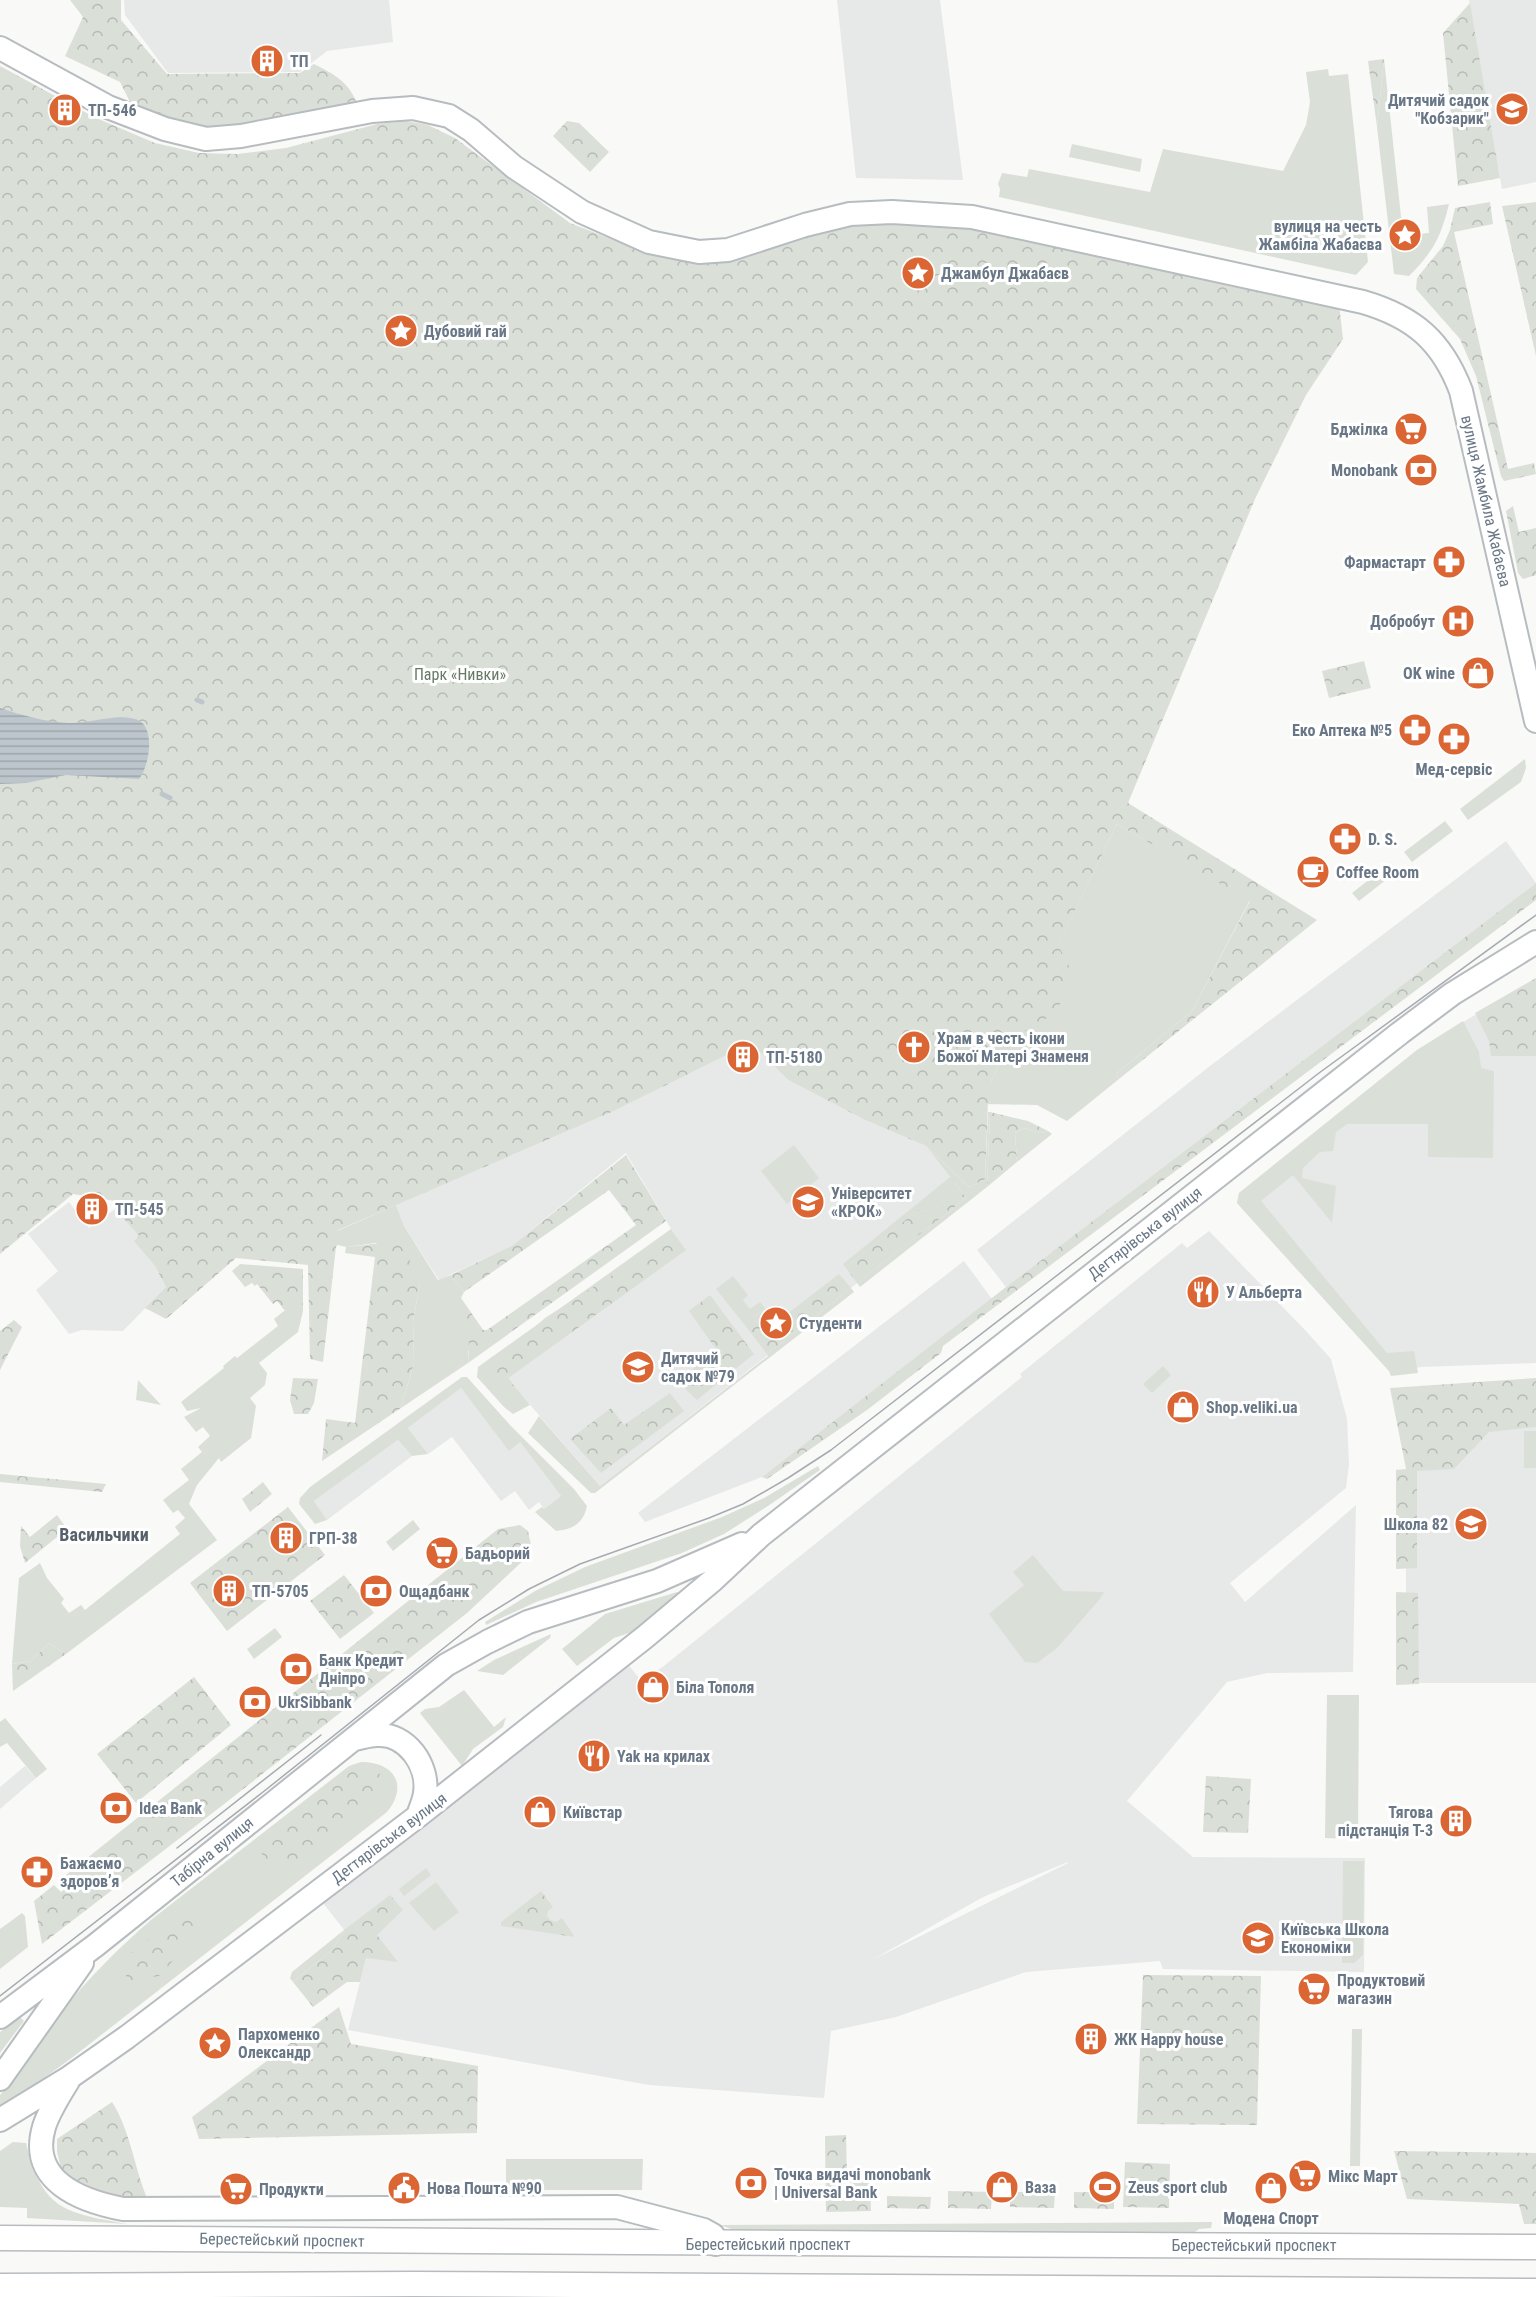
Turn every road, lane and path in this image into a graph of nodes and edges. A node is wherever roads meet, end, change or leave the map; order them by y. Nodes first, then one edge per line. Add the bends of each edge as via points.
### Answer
1 (0, 48) edge
2 (1536, 721) edge
3 (1536, 942) edge
4 (761, 1535) junction
5 (420, 1684) joint
6 (354, 1739) junction
7 (418, 1816) junction
8 (96, 1945) junction
9 (0, 2017) edge
10 (70, 2077) junction
11 (0, 2079) edge
12 (0, 2120) edge
13 (0, 2238) edge
14 (716, 2244) junction
15 (1536, 2247) edge
16 (0, 2286) edge
17 (438, 2291) edge
18 (1536, 2291) edge
19 (580, 2292) edge

1 - 2 main road, вулиця Жамбила Жабаєва via 108,107 165,129 206,139 372,111 413,108 449,116 514,167 582,212 649,242 699,252 728,250 850,214 892,212 972,217 1389,310 1413,323 1442,351 1461,391
3 - 4 main road, Дегтярівська вулиця via 1452,994 1400,1033
4 - 5 main road, Дегтярівська вулиця via 657,1581 528,1622 487,1641
4 - 7 main road, Дегтярівська вулиця via 645,1637
5 - 6 main road, Табірна вулиця
6 - 7 main road via 379,1734 396,1738 410,1748 421,1763 425,1779
6 - 8 main road, Табірна вулиця
7 - 10 main road, Дегтярівська вулиця
8 - 9 main road, Табірна вулиця
8 - 11 main road
10 - 12 main road, Дегтярівська вулиця
10 - 14 main road via 44,2127 41,2150 46,2167 58,2184 99,2205 123,2209 617,2207 704,2230 713,2235
13 - 14 main road, Берестейський проспект
14 - 15 main road, Берестейський проспект
16 - 17 main road
17 - 19 main road
18 - 19 main road

